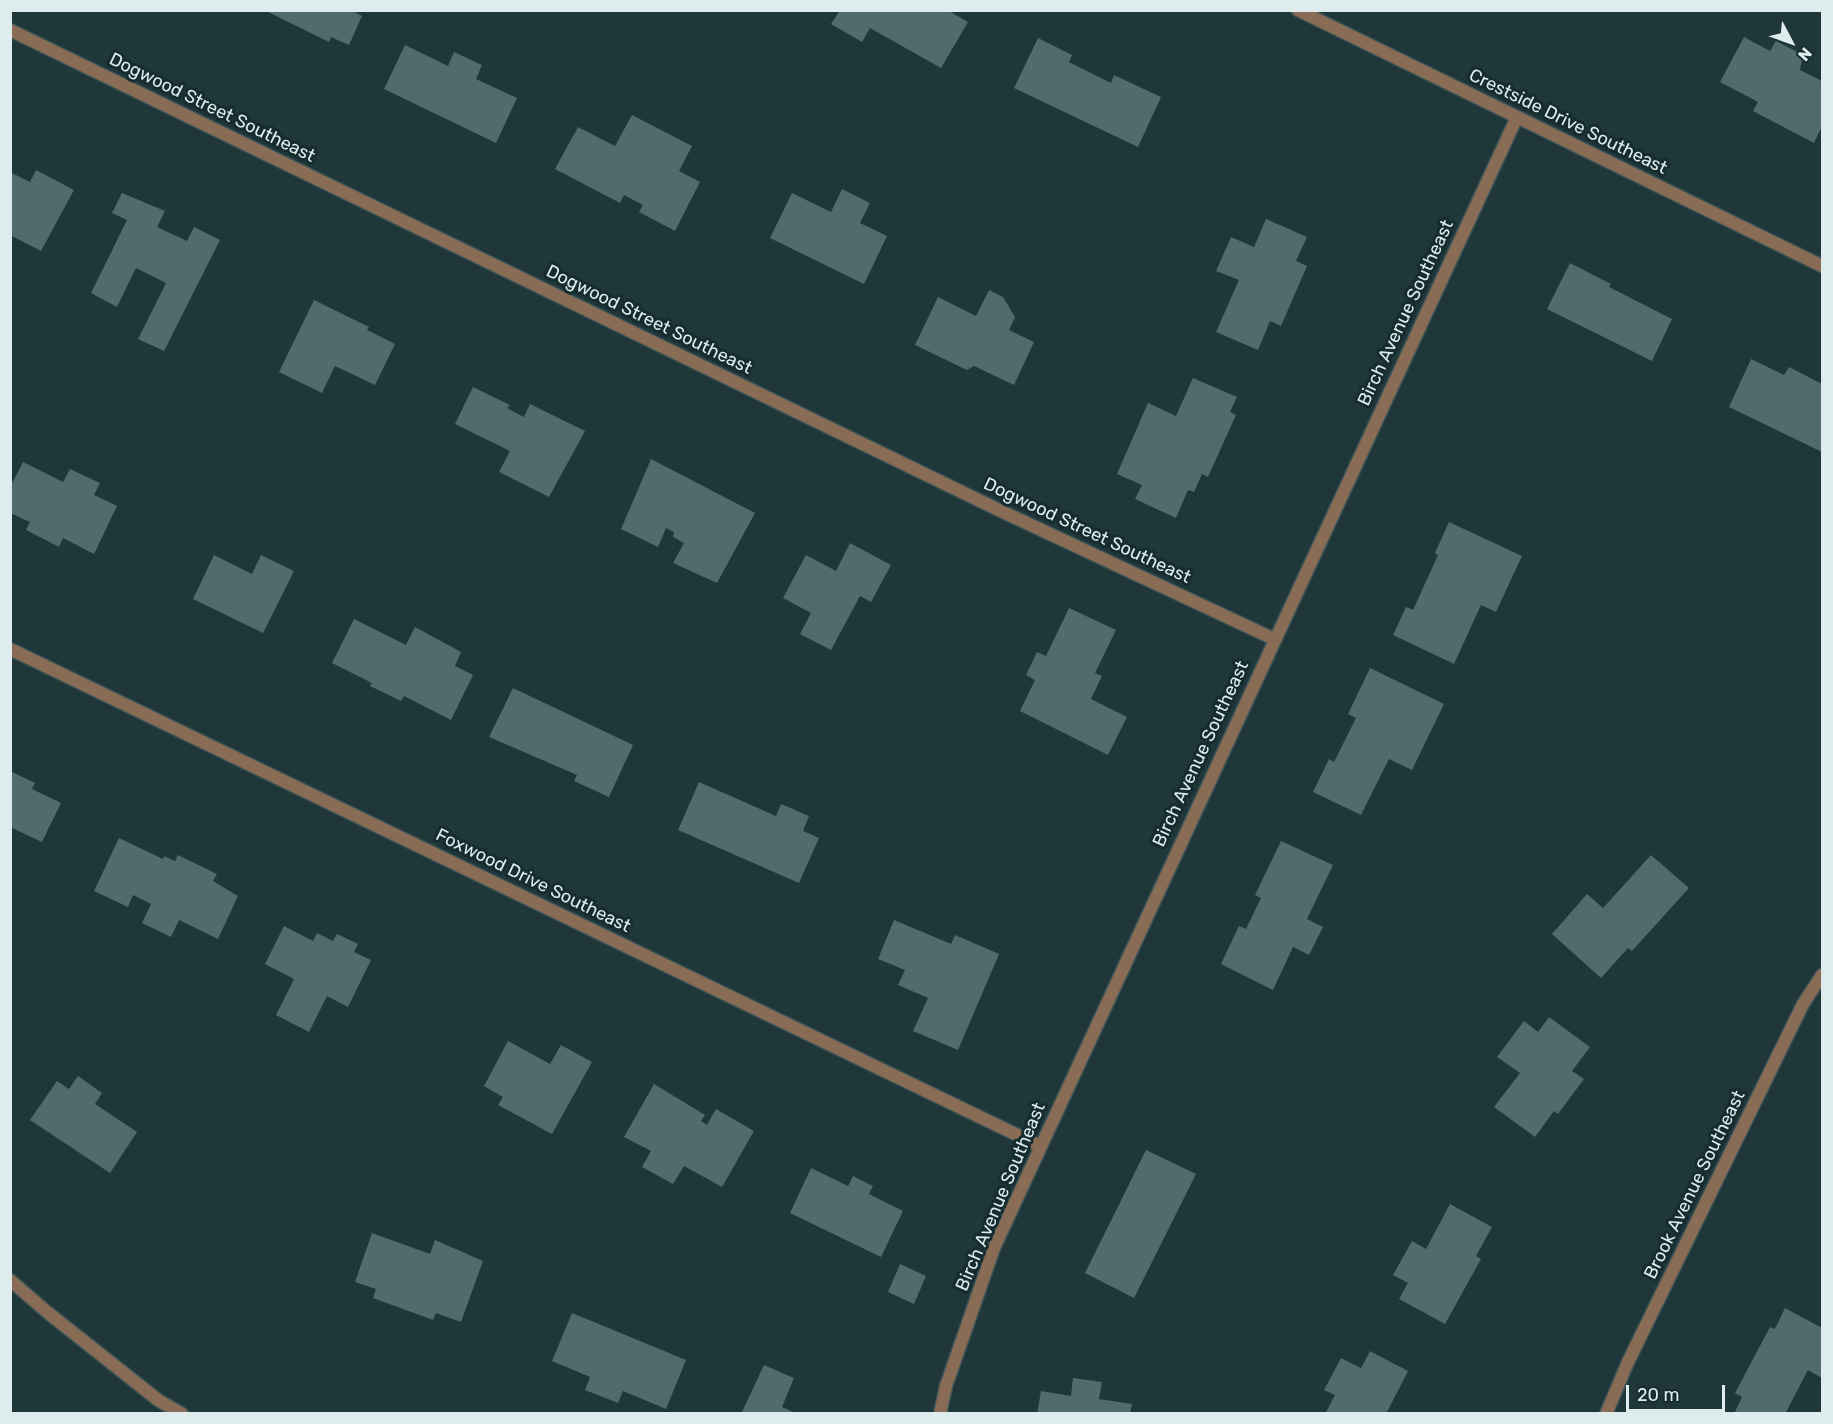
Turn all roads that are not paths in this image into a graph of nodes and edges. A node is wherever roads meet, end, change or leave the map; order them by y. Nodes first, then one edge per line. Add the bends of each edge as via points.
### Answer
1 (1298, 10) edge
2 (10, 30) edge
3 (1517, 117) junction
4 (1822, 266) edge
5 (1274, 639) junction
6 (10, 648) edge
7 (1822, 975) edge
8 (1040, 1146) junction
9 (10, 1280) edge
10 (182, 1413) edge
11 (940, 1413) edge
12 (1606, 1413) edge

1 - 3 street, Crestside Drive Southeast
2 - 5 street, Dogwood Street Southeast via 1003,512
3 - 4 street, Crestside Drive Southeast
3 - 5 street, Birch Avenue Southeast
5 - 8 street, Birch Avenue Southeast
6 - 8 street, Foxwood Drive Southeast
7 - 12 street, Brook Avenue Southeast via 1803,1004
8 - 11 street, Birch Avenue Southeast via 994,1248
9 - 10 street via 140,1385

